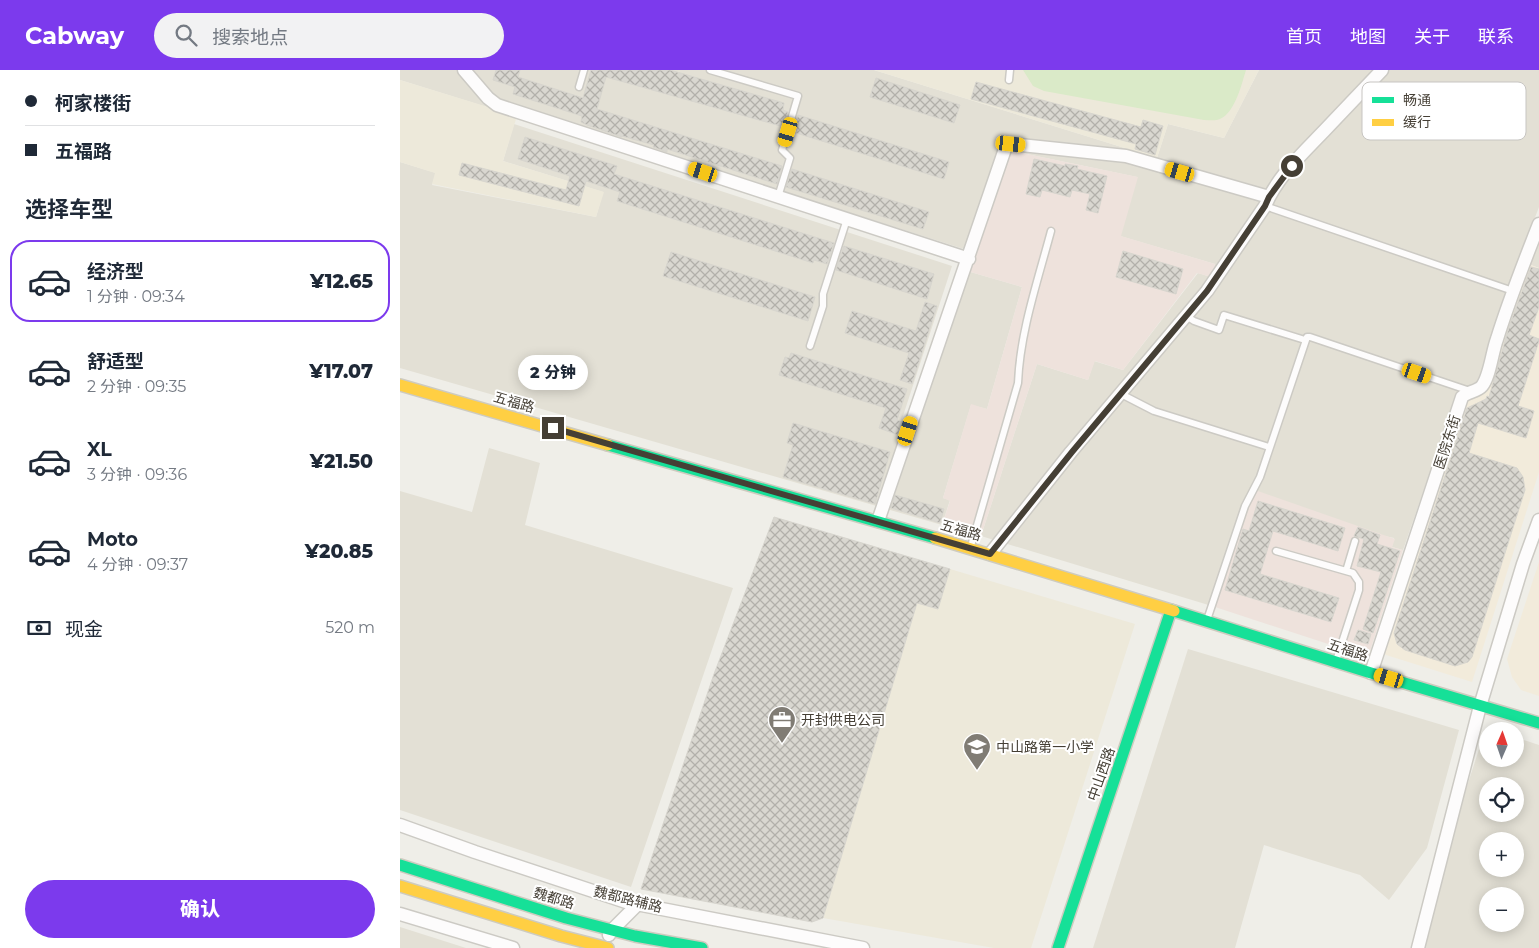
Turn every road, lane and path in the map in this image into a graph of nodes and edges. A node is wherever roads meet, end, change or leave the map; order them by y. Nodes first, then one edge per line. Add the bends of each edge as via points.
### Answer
1 (464, 70) edge
2 (584, 70) edge
3 (710, 70) edge
4 (1010, 70) edge
5 (1382, 70) edge
6 (1009, 80) dead end
7 (1371, 82) edge
8 (579, 87) dead end
9 (1362, 91) edge
10 (778, 197) junction
11 (1267, 202) junction
12 (847, 219) junction
13 (1539, 224) edge
14 (1051, 231) dead end
15 (969, 259) junction
16 (1513, 291) junction
17 (1186, 316) junction
18 (1305, 340) junction
19 (810, 346) dead end
20 (400, 385) edge
21 (1470, 391) junction
22 (1121, 394) junction
23 (1270, 447) junction
24 (1539, 520) edge
25 (878, 521) junction
26 (1355, 542) dead end
27 (970, 548) junction
28 (1276, 551) dead end
29 (990, 554) junction
30 (1346, 571) junction
31 (1172, 610) junction
32 (1207, 621) junction
33 (1336, 661) junction
34 (1371, 672) junction
35 (1480, 706) junction
36 (1539, 723) edge
37 (400, 825) edge
38 (400, 865) edge
39 (400, 886) edge
40 (638, 904) junction
41 (400, 914) edge
42 (612, 930) junction
43 (513, 948) edge
44 (604, 948) edge
45 (702, 948) edge
46 (864, 948) edge
47 (1058, 948) edge
48 (1418, 948) edge

1 - 10 street via 497,105
2 - 8 lane
3 - 10 lane via 798,96 782,150 790,158
4 - 6 lane
5 - 7 street
9 - 11 street via 1302,154
10 - 12 street
11 - 15 street via 1126,156 1011,144 1006,146
11 - 16 lane
11 - 17 street via 1207,291
12 - 15 street
12 - 19 lane
13 - 16 street, 医院东街
14 - 27 lane via 1031,306 1018,383
15 - 25 street
16 - 21 street, 医院东街 via 1486,378 1478,390
17 - 18 lane via 1219,330 1224,315
17 - 22 street
18 - 21 lane via 1310,336
18 - 23 lane
20 - 25 street, 五福路
21 - 34 street, 医院东街 via 1462,397
22 - 23 lane via 1154,411
22 - 29 street
23 - 32 lane via 1245,506
24 - 35 street
25 - 27 street, 五福路
26 - 30 lane
27 - 29 street, 五福路
28 - 30 lane
29 - 31 street, 五福路
30 - 33 lane via 1358,578 1359,590
31 - 32 street, 五福路
31 - 47 street, 中山西路
32 - 33 street, 五福路
33 - 34 street, 五福路
34 - 35 street, 五福路
35 - 36 street, 五福路
35 - 48 street
37 - 40 street, 魏都路辅路 via 484,856
38 - 42 street, 魏都路
39 - 44 street
40 - 42 street
40 - 46 street, 魏都路辅路
41 - 43 street
42 - 44 street
42 - 45 street, 魏都路

